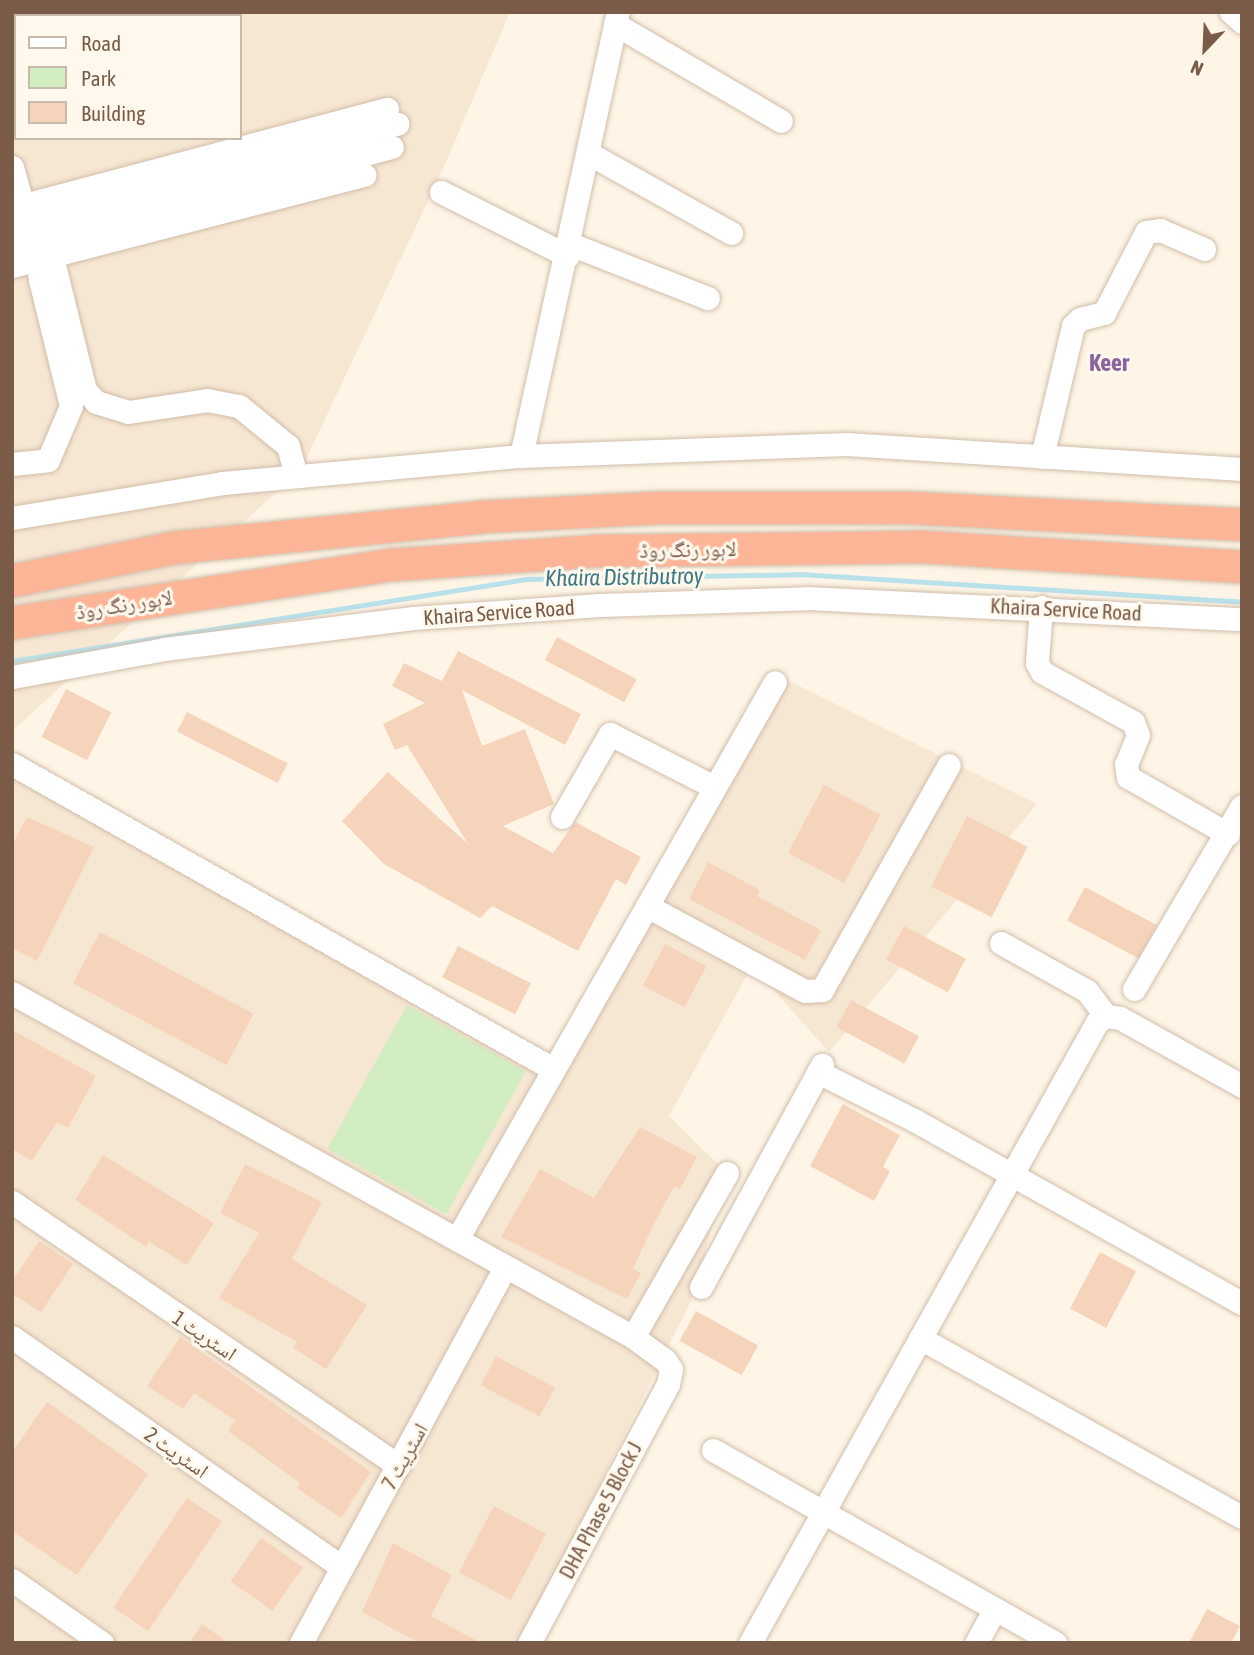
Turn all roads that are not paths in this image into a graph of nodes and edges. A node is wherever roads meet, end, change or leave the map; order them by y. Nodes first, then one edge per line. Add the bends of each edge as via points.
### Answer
1 (1231, 12) edge
2 (617, 18) edge
3 (1242, 22) edge
4 (392, 116) dead end
5 (781, 121) dead end
6 (392, 147) dead end
7 (589, 153) junction
8 (12, 167) edge
9 (364, 175) dead end
10 (441, 192) dead end
11 (23, 230) edge
12 (731, 233) dead end
13 (1204, 249) dead end
14 (569, 250) junction
15 (12, 267) edge
16 (708, 298) dead end
17 (521, 456) junction
18 (1042, 457) junction
19 (12, 464) edge
20 (1242, 469) edge
21 (296, 475) junction
22 (12, 517) edge
23 (1242, 525) edge
24 (1242, 567) edge
25 (12, 581) edge
26 (1041, 607) junction
27 (1242, 619) edge
28 (12, 623) edge
29 (12, 677) edge
30 (775, 682) dead end
31 (12, 764) edge
32 (949, 765) dead end
33 (714, 787) junction
34 (1242, 807) edge
35 (562, 817) dead end
36 (1228, 834) junction
37 (646, 906) junction
38 (1001, 943) dead end
39 (1134, 989) dead end
40 (12, 993) edge
41 (1106, 1016) junction
42 (553, 1069) junction
43 (1242, 1086) edge
44 (727, 1173) dead end
45 (1011, 1176) junction
46 (12, 1202) edge
47 (457, 1239) junction
48 (505, 1268) junction
49 (701, 1287) dead end
50 (1242, 1303) edge
51 (12, 1337) edge
52 (633, 1337) junction
53 (920, 1338) junction
54 (713, 1450) dead end
55 (399, 1466) junction
56 (823, 1511) junction
57 (1242, 1517) edge
58 (342, 1567) junction
59 (12, 1580) edge
60 (995, 1609) junction
61 (102, 1643) edge
62 (301, 1643) edge
63 (529, 1643) edge
64 (750, 1643) edge
65 (976, 1643) edge
66 (1055, 1643) edge

1 - 3 street
2 - 5 street
2 - 7 street
4 - 11 street
6 - 11 street
7 - 12 street
7 - 14 street
8 - 11 street
9 - 11 street
10 - 14 street
11 - 15 street
11 - 19 street via 71,406 48,460
11 - 21 street via 55,269 85,390 96,402 128,412 206,400 239,406 288,446
13 - 18 street via 1160,230 1146,232 1104,313 1080,319 1073,326
14 - 16 street
14 - 17 street
17 - 18 street via 846,444
17 - 21 street
18 - 20 street
21 - 22 street
23 - 25 highway, لاہور رنگ روڈ via 911,508 631,509 481,517 173,548
24 - 28 highway, لاہور رنگ روڈ via 923,547 596,551 392,565
26 - 27 street, Khaira Service Road
26 - 29 street, Khaira Service Road via 807,598 586,606 401,620 164,649
26 - 36 street via 1037,663 1042,672 1138,728 1126,764 1128,777
30 - 33 street
31 - 42 street
32 - 37 street via 822,990 805,991
33 - 35 street via 610,734
33 - 37 street
34 - 36 street
36 - 39 street
37 - 42 street
38 - 41 street via 1087,991
40 - 47 street
41 - 43 street via 1120,1018
41 - 45 street via 1097,1022
42 - 47 street
44 - 52 street
45 - 49 street via 820,1069
45 - 50 street
45 - 53 street
46 - 55 street, اسٹریٹ 1
47 - 48 street
48 - 52 street
48 - 55 street, اسٹریٹ 7
51 - 58 street, اسٹریٹ 2
52 - 63 street, DHA Phase 5 Block J via 665,1360 671,1377
53 - 56 street
53 - 57 street
54 - 56 street
55 - 58 street, اسٹریٹ 7
56 - 60 street
56 - 64 street
58 - 62 street, اسٹریٹ 7
59 - 61 street
60 - 65 street
60 - 66 street

